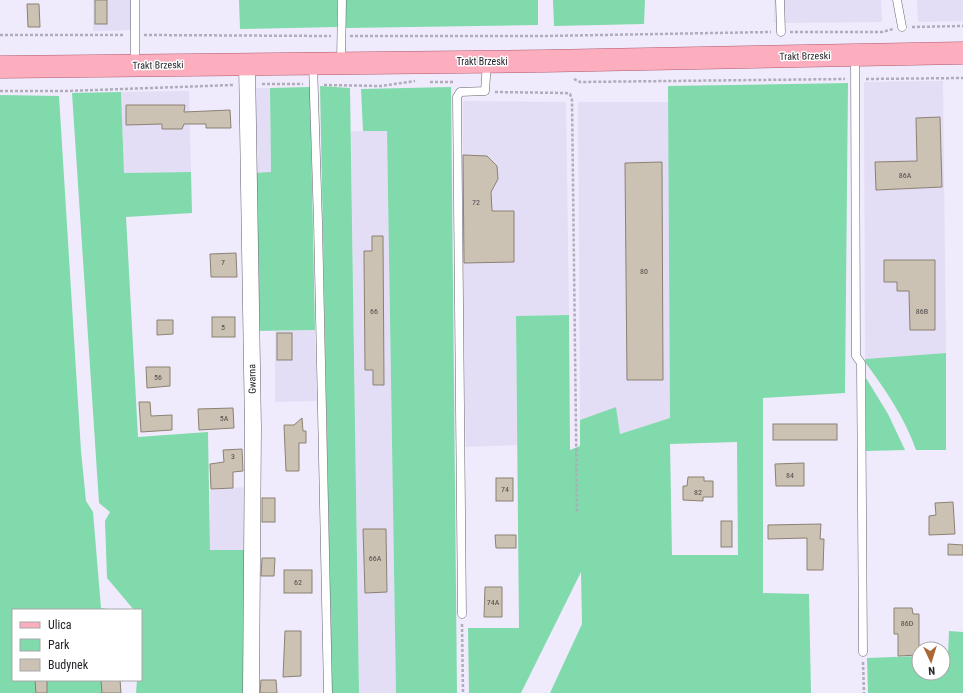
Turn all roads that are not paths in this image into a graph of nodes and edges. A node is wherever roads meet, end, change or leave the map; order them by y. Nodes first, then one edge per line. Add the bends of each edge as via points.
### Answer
1 (135, 0) edge
2 (342, 0) edge
3 (780, 0) edge
4 (897, 0) edge
5 (902, 27) road end
6 (781, 32) road end
7 (963, 53) edge
8 (855, 55) junction
9 (487, 61) junction
10 (313, 63) junction
11 (341, 63) junction
12 (247, 64) junction
13 (135, 66) junction
14 (0, 67) edge
15 (462, 614) road end
16 (863, 652) road end
17 (251, 693) edge
18 (328, 693) edge

1 - 13 lane
2 - 11 lane
3 - 6 lane
4 - 5 lane
7 - 8 main road, Trakt Brzeski
8 - 9 main road, Trakt Brzeski
8 - 16 lane via 856,356 861,363
9 - 11 main road, Trakt Brzeski
9 - 15 lane via 485,91 460,92 457,97
10 - 11 main road, Trakt Brzeski
10 - 12 main road, Trakt Brzeski
10 - 18 lane
12 - 13 main road, Trakt Brzeski
12 - 17 street, Gwarna via 253,428
13 - 14 main road, Trakt Brzeski

